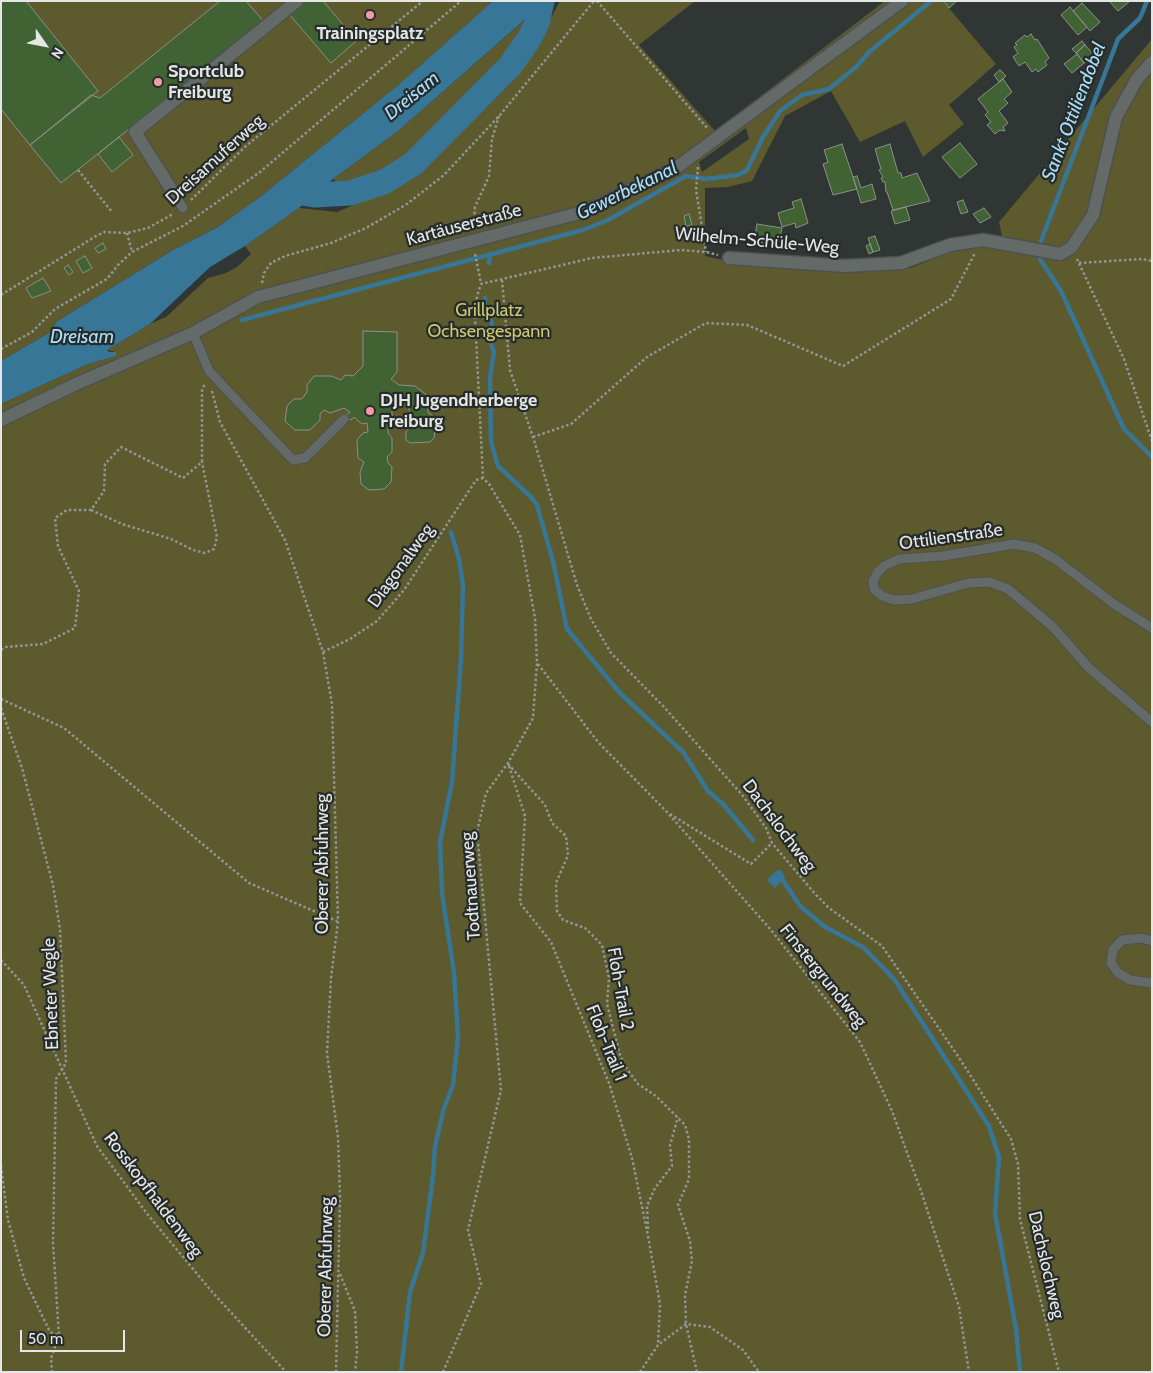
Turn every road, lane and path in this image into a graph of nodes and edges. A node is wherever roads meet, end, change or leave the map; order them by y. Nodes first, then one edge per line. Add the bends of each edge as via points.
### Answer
1 (297, 1) edge
2 (423, 1) edge
3 (461, 1) edge
4 (596, 1) edge
5 (902, 1) edge
6 (1152, 62) edge
7 (500, 115) junction
8 (717, 140) junction
9 (693, 156) junction
10 (78, 170) dead end
11 (174, 192) joint
12 (183, 208) junction
13 (112, 212) dead end
14 (127, 233) junction
15 (983, 240) junction
16 (473, 245) junction
17 (1071, 248) junction
18 (132, 252) junction
19 (706, 252) junction
20 (729, 258) joint
21 (1152, 261) edge
22 (1079, 264) junction
23 (100, 278) dead end
24 (502, 280) junction
25 (102, 281) junction
26 (481, 284) junction
27 (1, 295) edge
28 (258, 297) junction
29 (41, 316) dead end
30 (45, 320) junction
31 (22, 331) dead end
32 (193, 332) junction
33 (24, 336) junction
34 (7, 339) dead end
35 (10, 345) junction
36 (1, 349) edge
37 (209, 376) junction
38 (344, 419) dead end
39 (1, 420) edge
40 (533, 437) junction
41 (1152, 441) edge
42 (202, 462) junction
43 (483, 478) junction
44 (91, 510) junction
45 (1152, 628) edge
46 (1, 650) edge
47 (323, 652) junction
48 (537, 663) junction
49 (1, 699) edge
50 (1, 708) edge
51 (1152, 722) edge
52 (508, 763) junction
53 (666, 811) junction
54 (772, 843) junction
55 (338, 921) junction
56 (1152, 941) edge
57 (1, 960) edge
58 (1152, 983) edge
59 (62, 1072) junction
60 (678, 1117) junction
61 (1, 1166) edge
62 (648, 1236) junction
63 (339, 1271) junction
64 (686, 1324) junction
65 (59, 1336) junction
66 (658, 1345) junction
67 (52, 1372) edge
68 (286, 1372) edge
69 (336, 1372) edge
70 (355, 1372) edge
71 (443, 1372) edge
72 (640, 1372) edge
73 (697, 1372) edge
74 (759, 1372) edge
75 (969, 1372) edge
76 (1060, 1372) edge

1 - 11 street via 133,130
2 - 12 path, Dreisamuferweg via 246,146
3 - 18 path via 260,172 183,226
4 - 7 path
4 - 8 path
5 - 8 street, Kartäuserstraße
6 - 17 street via 1137,79 1116,117 1092,215
7 - 16 path via 492,138 489,176 475,207
7 - 28 path via 444,175 407,204 331,244 285,256 272,264 264,273
8 - 9 street, Kartäuserstraße
9 - 16 street, Kartäuserstraße via 676,168 583,212
9 - 19 path via 698,165 696,190
10 - 13 path
11 - 12 lane
12 - 14 path, Dreisamuferweg via 165,220
14 - 18 path
14 - 27 path, Dreisamuferweg via 105,232 96,236
15 - 17 street, Wilhelm-Schüle-Weg via 1060,254
15 - 20 street, Wilhelm-Schüle-Weg via 950,245 901,262 845,266
15 - 40 path via 951,298 843,366 747,325 706,323 647,357 571,424
16 - 26 path
16 - 28 street, Kartäuserstraße
17 - 22 path
18 - 25 path
19 - 20 path, Wilhelm-Schüle-Weg
19 - 24 path, Wilhelm-Schüle-Weg via 681,250 592,258
21 - 22 path
22 - 41 path via 1124,359
23 - 25 path
24 - 26 path
24 - 40 path, Dachslochweg via 510,370
25 - 30 path via 55,309
26 - 43 path via 475,316
28 - 32 street, Kartäuserstraße
29 - 30 path
30 - 33 path
31 - 33 path
32 - 37 lane
32 - 39 street, Kartäuserstraße
33 - 35 path
34 - 35 path
35 - 36 path
37 - 38 lane via 294,460 305,458
37 - 42 path via 202,389
37 - 47 path, Oberer Abfuhrweg via 220,422 286,540
40 - 54 path, Dachslochweg via 577,585 612,653 743,796 766,828
42 - 44 path via 182,478 121,447 105,464 104,491
42 - 44 path via 217,537 214,549 205,553
43 - 47 path, Diagonalweg via 476,480 404,590 377,621
43 - 48 path, Todtnauerweg via 490,484 520,535 535,618
44 - 46 path via 66,510 55,518 58,546 79,591 75,628 42,644 6,646
45 - 51 lane, Ottilienstraße via 1055,559 1035,548 1014,544 943,556 899,559 884,566 873,581 874,589 894,600 912,599 968,583 989,582 1008,589 1053,627 1089,668
47 - 55 path, Oberer Abfuhrweg via 332,704
48 - 52 path, Todtnauerweg via 533,718
48 - 53 path, Finstergrundweg via 598,742
49 - 55 path via 64,728 249,883
50 - 59 path, Ebneter Wegle via 22,768 55,894 60,929 66,1063
52 - 60 path, Floh-Trail 2 via 545,804 552,823 566,836 568,855 556,883 557,911 563,920 585,928 602,945 609,978 607,1004 624,1062 638,1084
52 - 62 path, Floh-Trail 1 via 525,816 520,903 551,942 609,1083 632,1158
52 - 71 path, Todtnauerweg via 486,793 477,832 501,1090 468,1230 481,1284
53 - 54 path via 751,864
53 - 75 path, Finstergrundweg via 771,930 860,1042 892,1111 959,1306
54 - 76 path, Dachslochweg via 829,908 882,946 1011,1139 1018,1164 1020,1219
55 - 63 path, Oberer Abfuhrweg via 331,978 328,1053 338,1137
56 - 58 lane via 1141,938 1122,940 1113,950 1111,963 1118,973 1130,980
57 - 59 path, Rosskopfhaldenweg via 24,985
59 - 65 path, Ebneter Wegle via 56,1079 53,1243
59 - 68 path, Rosskopfhaldenweg via 97,1146 148,1215 213,1293
60 - 62 path via 670,1145 672,1166 655,1188 647,1206
60 - 64 path, Floh-Trail 2 via 685,1125 689,1139 689,1179 678,1205 690,1241 692,1261 685,1295
61 - 65 path via 8,1220 24,1278 50,1332
62 - 66 path, Floh-Trail 1 via 660,1304
63 - 69 path, Oberer Abfuhrweg
63 - 70 path via 355,1311
64 - 66 path
64 - 73 path, Floh-Trail 2
64 - 74 path via 710,1327 743,1350
65 - 67 path, Ebneter Wegle via 51,1358
66 - 72 path

